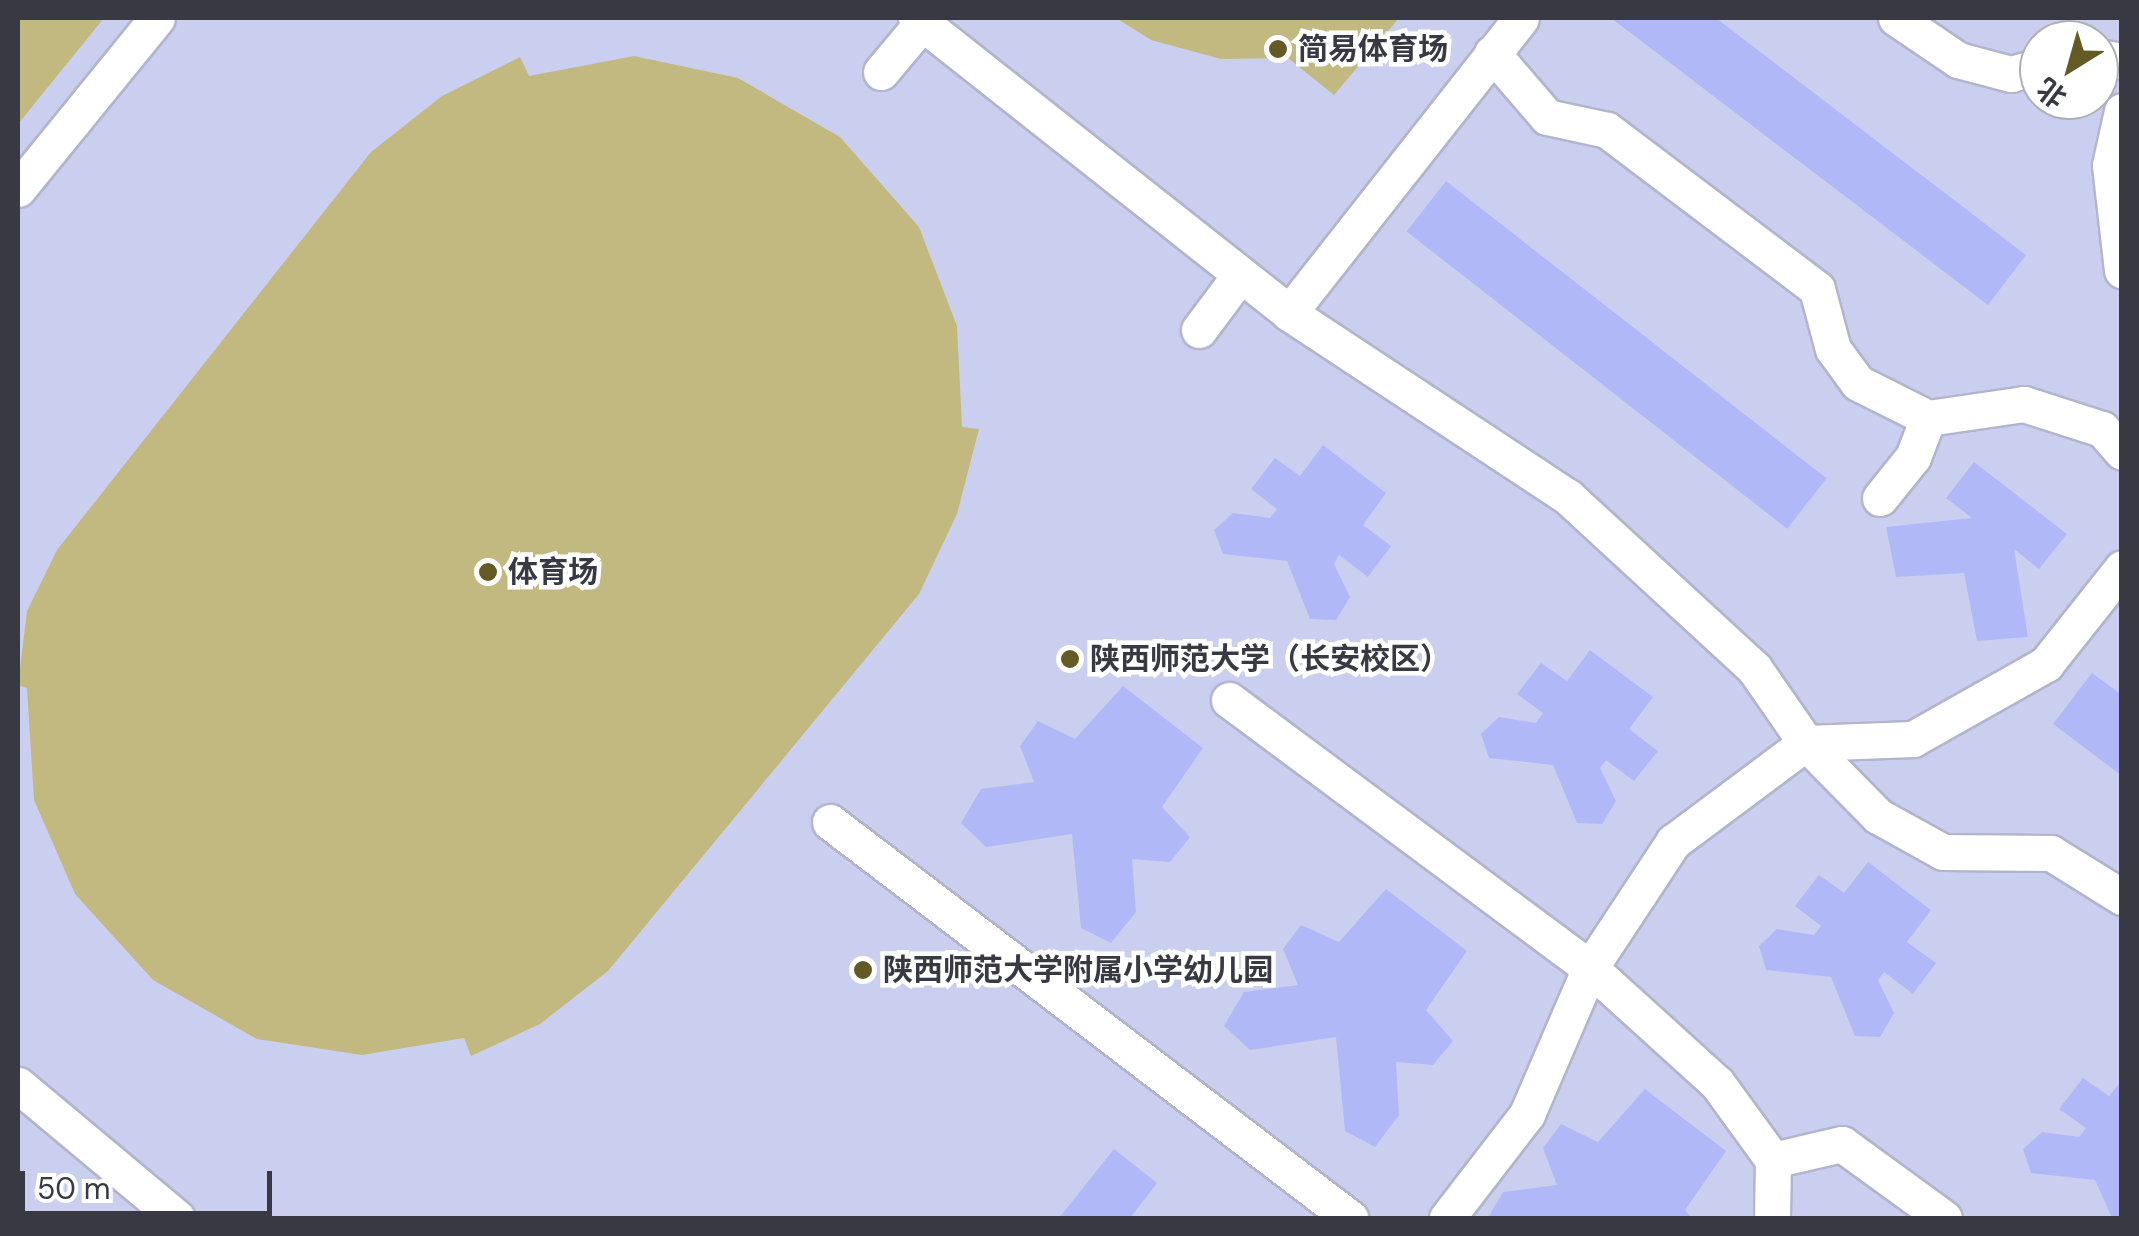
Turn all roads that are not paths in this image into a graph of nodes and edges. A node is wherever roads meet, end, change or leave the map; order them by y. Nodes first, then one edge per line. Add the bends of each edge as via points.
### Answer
1 (157, 18) edge
2 (1521, 18) edge
3 (1896, 18) edge
4 (919, 20) edge
5 (1492, 54) junction
6 (881, 72) dead end
7 (2019, 72) edge
8 (2122, 111) edge
9 (18, 189) edge
10 (2122, 270) edge
11 (1240, 276) junction
12 (1290, 313) junction
13 (1198, 330) dead end
14 (1928, 418) junction
15 (2122, 452) edge
16 (1880, 498) dead end
17 (2119, 580) edge
18 (1229, 700) dead end
19 (1806, 743) junction
20 (830, 822) dead end
21 (2122, 897) edge
22 (1590, 968) junction
23 (18, 1085) edge
24 (1773, 1160) junction
25 (177, 1218) edge
26 (1350, 1218) edge
27 (1447, 1218) edge
28 (1772, 1218) edge
29 (1944, 1218) edge

1 - 9 street
2 - 5 street
3 - 7 street via 1958,60
4 - 6 street
4 - 11 street
5 - 12 street
5 - 14 street via 1548,117 1607,130 1651,171 1753,234 1817,289 1834,349 1858,383
8 - 10 street via 2110,165
11 - 12 street
11 - 13 street
12 - 19 street via 1568,497 1754,668
14 - 15 street via 2024,404 2102,429
14 - 16 street via 1913,457
17 - 19 street via 2046,664 1913,739
18 - 22 street
19 - 21 street via 1878,816 1943,852 2052,852
19 - 22 street via 1673,842
20 - 26 street
22 - 24 street via 1717,1083
22 - 27 street via 1527,1114
23 - 25 street
24 - 28 street
24 - 29 street via 1842,1144

